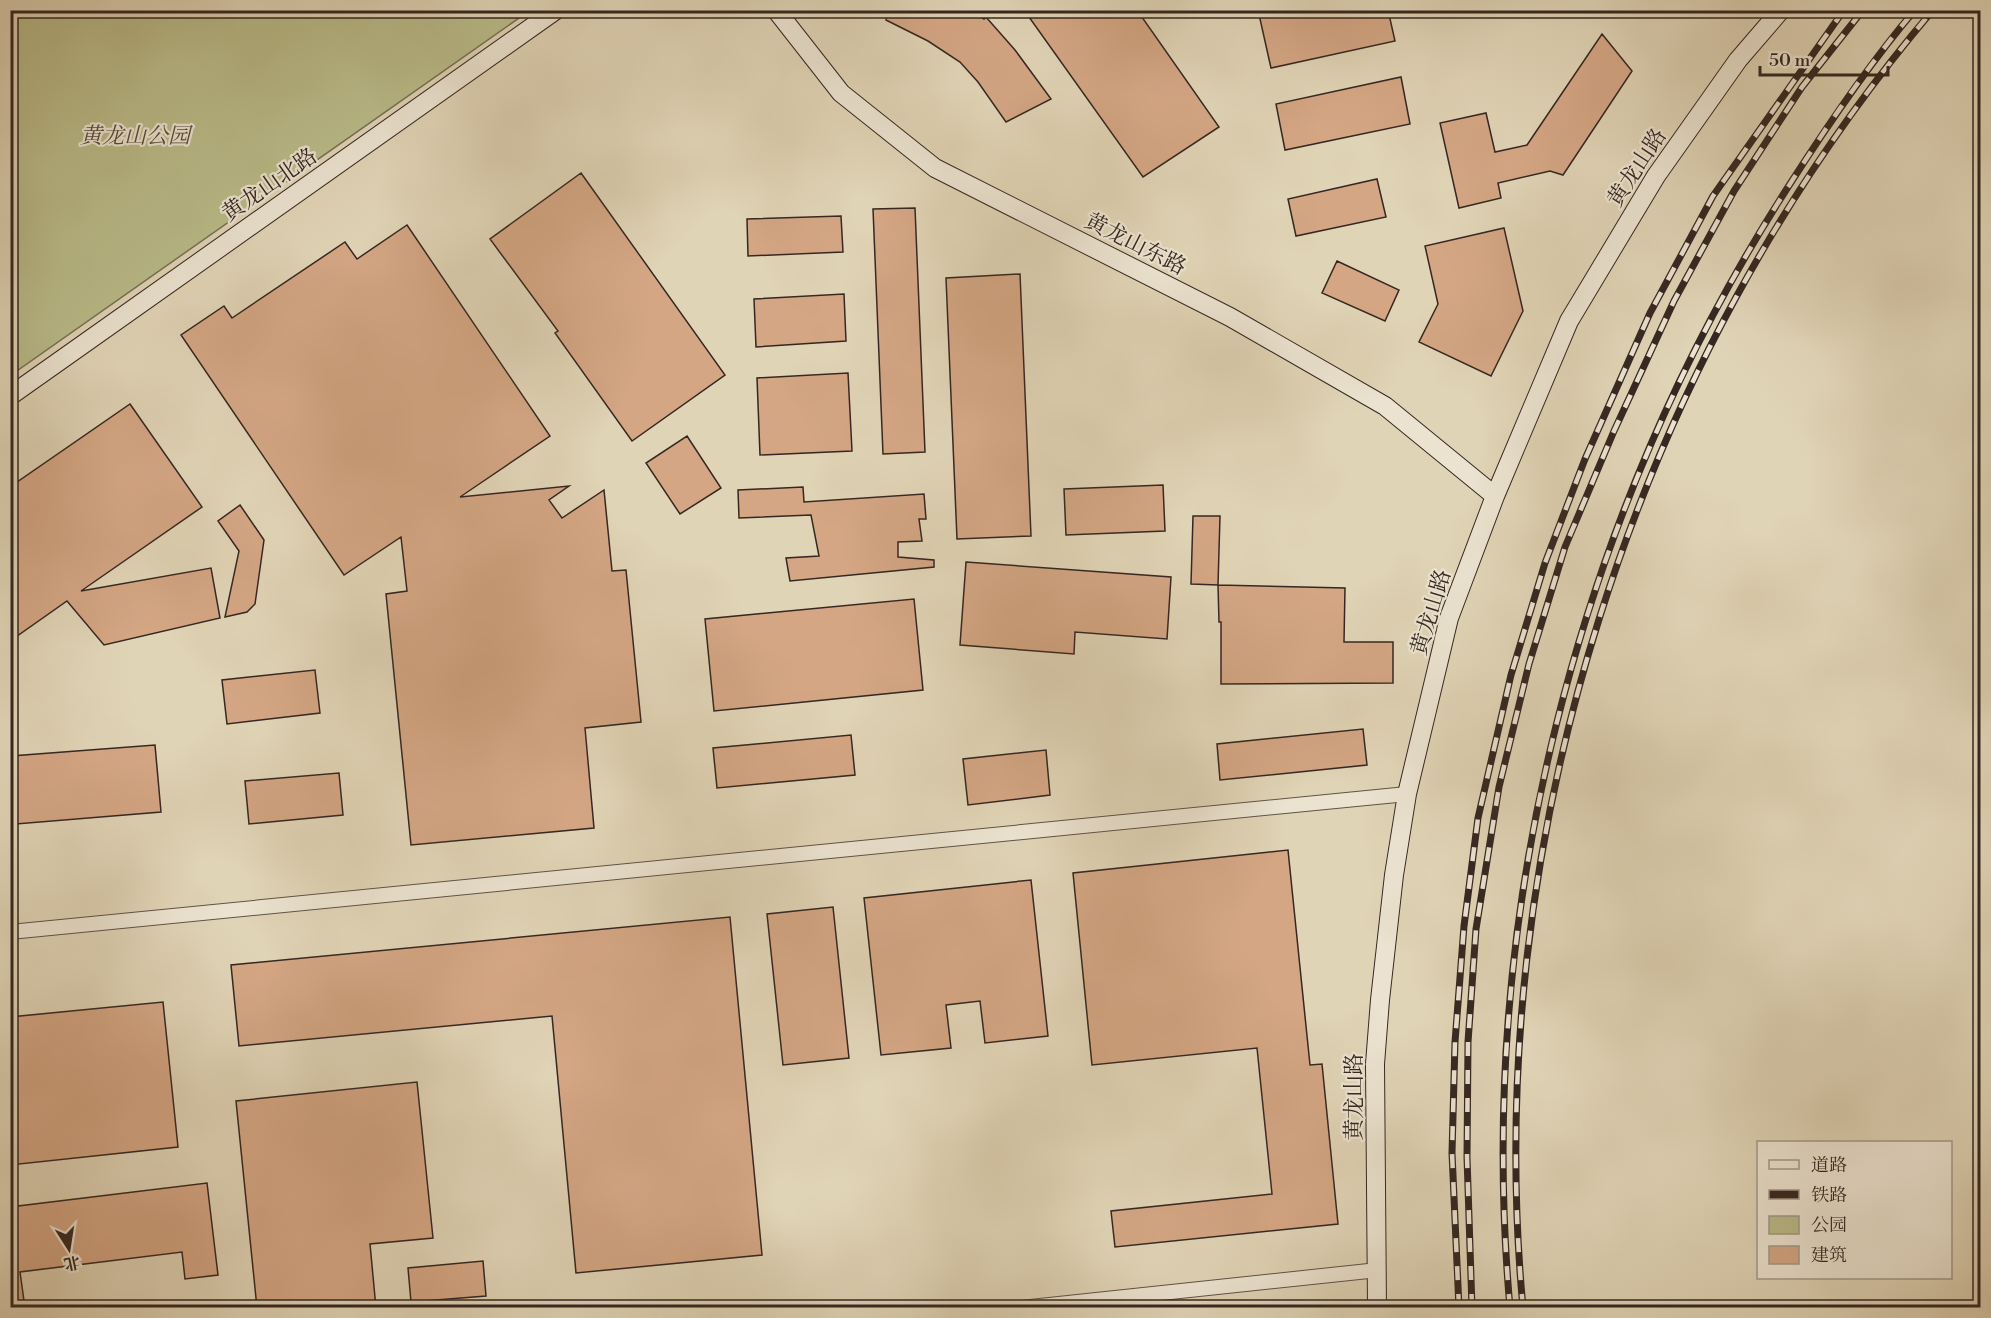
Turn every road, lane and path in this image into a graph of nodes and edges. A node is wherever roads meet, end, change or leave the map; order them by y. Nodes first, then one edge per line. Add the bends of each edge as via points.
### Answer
1 (556, 10) edge
2 (776, 10) edge
3 (1781, 10) edge
4 (10, 396) edge
5 (1495, 495) junction
6 (1407, 795) junction
7 (10, 932) edge
8 (1378, 1270) junction
9 (1021, 1308) edge
10 (1377, 1308) edge

1 - 4 street, 黄龙山北路
2 - 5 street, 黄龙山东路 via 841,93 935,168 1230,317 1386,406
3 - 5 street, 黄龙山路 via 1738,60 1656,176 1569,321
5 - 6 street, 黄龙山路 via 1449,618
6 - 7 street
6 - 8 street, 黄龙山路 via 1390,909 1375,1064
8 - 9 street
8 - 10 street, 黄龙山路

